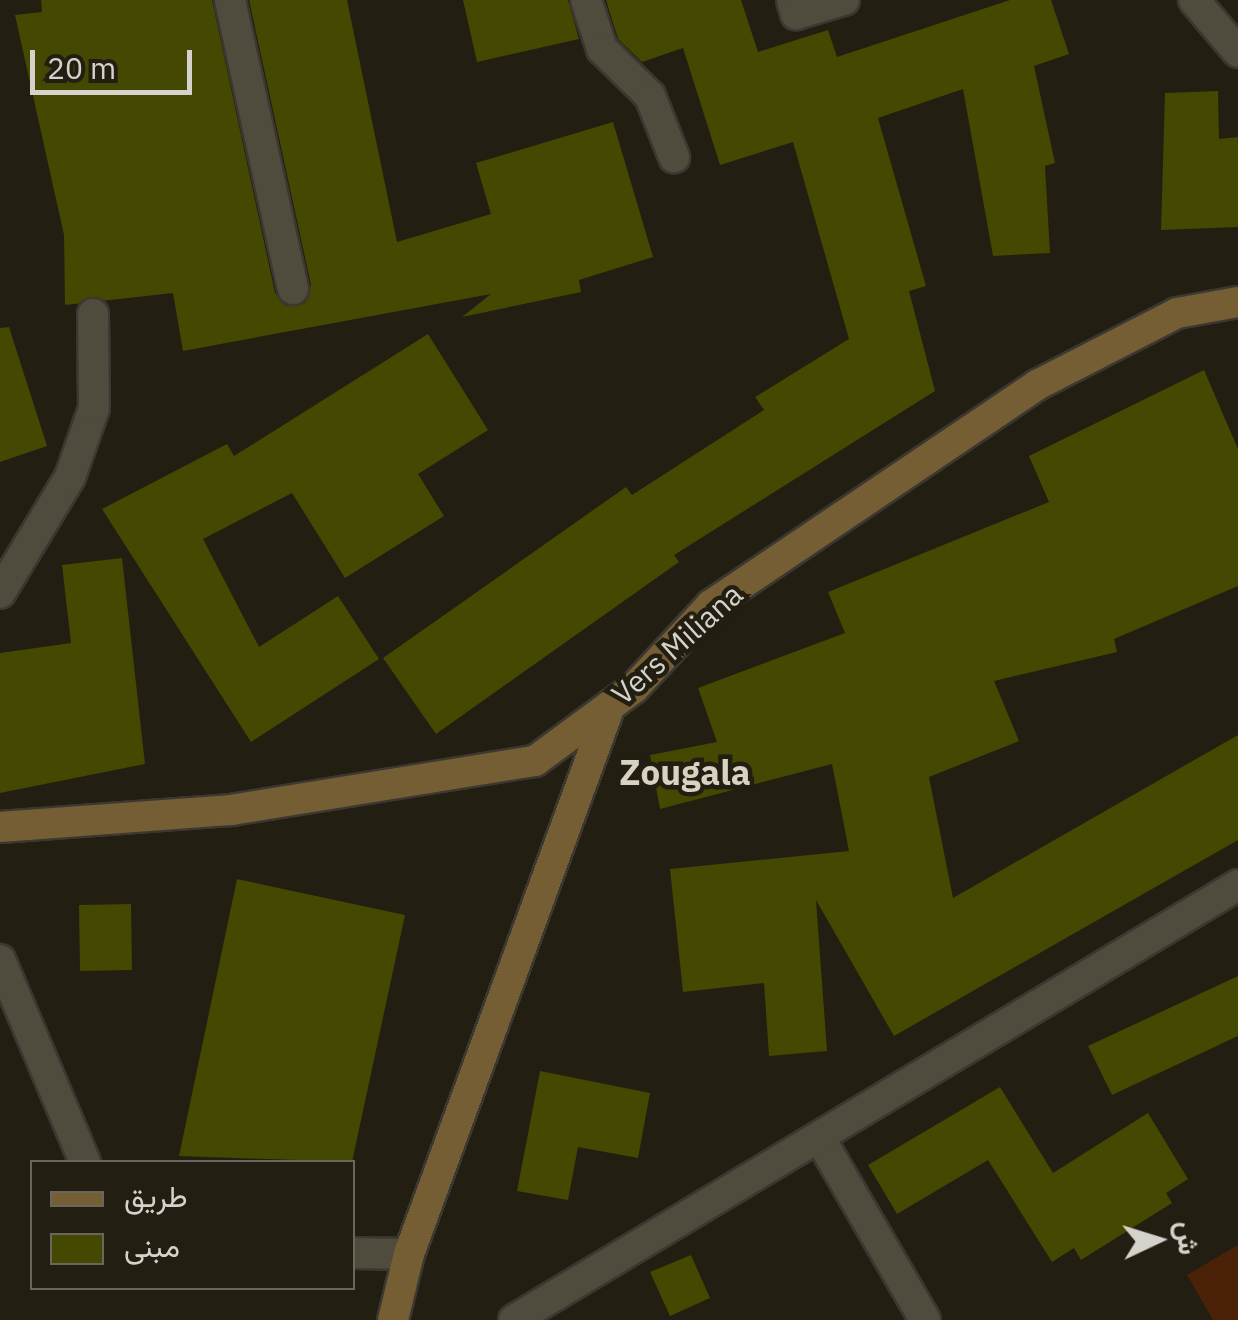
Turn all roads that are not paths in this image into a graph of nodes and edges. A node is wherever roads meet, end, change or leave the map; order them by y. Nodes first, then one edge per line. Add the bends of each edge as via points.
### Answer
1 (230, 0) edge
2 (586, 0) edge
3 (792, 0) edge
4 (844, 0) edge
5 (1194, 0) edge
6 (1238, 52) edge
7 (674, 157) dead end
8 (293, 289) dead end
9 (1238, 302) edge
10 (93, 314) dead end
11 (0, 592) edge
12 (610, 706) junction
13 (0, 827) edge
14 (1238, 884) edge
15 (0, 960) edge
16 (818, 1137) junction
17 (84, 1160) edge
18 (355, 1253) edge
19 (409, 1254) junction
20 (549, 1312) edge
21 (393, 1320) edge
22 (514, 1320) edge
23 (925, 1320) edge

1 - 8 street
2 - 7 street via 602,49 650,96
3 - 4 street via 796,14
5 - 6 street
9 - 12 main road, Vers Miliana via 1177,313 1037,385 710,605
10 - 11 street via 94,408 70,477
12 - 13 main road, Vers Miliana via 535,761 231,810
12 - 19 main road
14 - 16 street
15 - 17 street
16 - 20 street
16 - 23 street
18 - 19 street
19 - 21 main road
20 - 22 street

